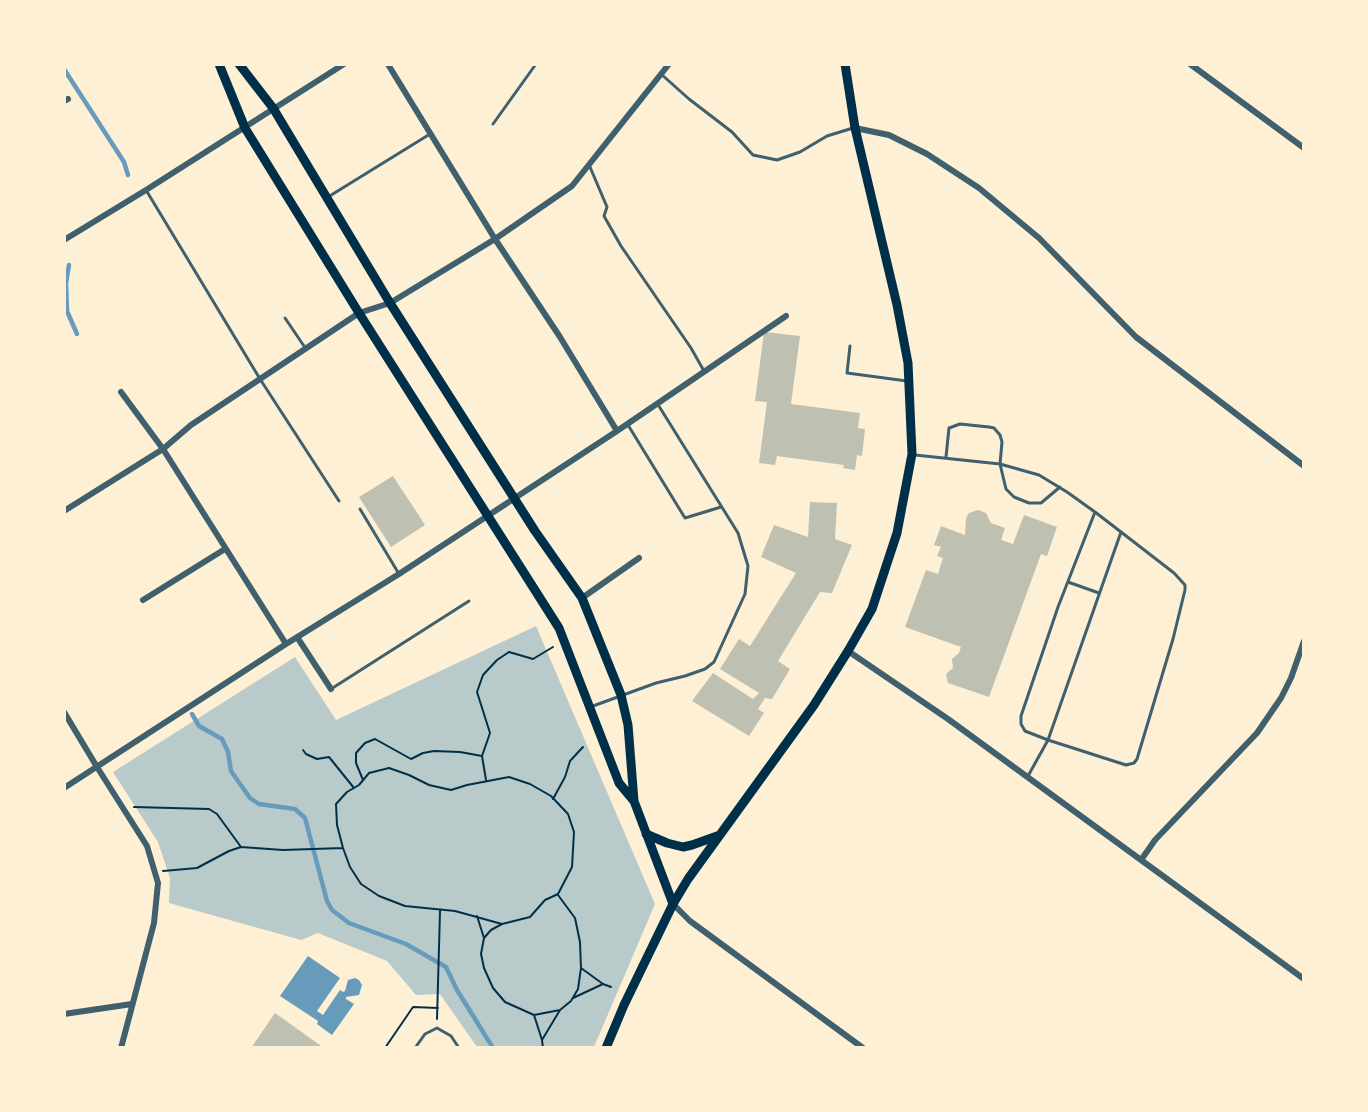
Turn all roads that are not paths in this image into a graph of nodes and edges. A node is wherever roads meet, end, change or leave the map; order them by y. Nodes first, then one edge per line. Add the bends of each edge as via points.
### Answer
1 (219, 64) edge
2 (239, 64) edge
3 (344, 64) edge
4 (536, 64) edge
5 (669, 64) edge
6 (845, 64) edge
7 (1190, 64) edge
8 (389, 66) dead end
9 (661, 74) junction
10 (273, 108) junction
11 (493, 124) dead end
12 (245, 128) junction
13 (855, 128) junction
14 (430, 133) junction
15 (1304, 148) edge
16 (589, 165) junction
17 (146, 190) junction
18 (327, 198) junction
19 (495, 239) junction
20 (64, 240) edge
21 (390, 303) junction
22 (359, 313) junction
23 (786, 316) dead end
24 (285, 318) dead end
25 (850, 346) dead end
26 (306, 349) junction
27 (704, 371) junction
28 (260, 379) junction
29 (909, 382) junction
30 (121, 392) dead end
31 (657, 403) junction
32 (627, 424) junction
33 (617, 431) junction
34 (163, 449) junction
35 (912, 454) junction
36 (946, 458) junction
37 (1000, 464) junction
38 (1304, 466) edge
39 (1060, 487) junction
40 (514, 498) junction
41 (339, 501) dead end
42 (721, 507) junction
43 (360, 509) dead end
44 (64, 512) edge
45 (1095, 512) junction
46 (488, 515) junction
47 (1121, 532) junction
48 (225, 549) junction
49 (639, 558) dead end
50 (399, 574) junction
51 (1068, 582) junction
52 (1100, 593) junction
53 (582, 598) junction
54 (142, 600) dead end
55 (469, 601) dead end
56 (297, 637) junction
57 (1304, 641) edge
58 (286, 644) junction
59 (848, 651) junction
60 (331, 689) joint
61 (621, 695) junction
62 (591, 707) junction
63 (64, 712) edge
64 (1048, 740) junction
65 (96, 767) junction
66 (1027, 778) junction
67 (64, 788) edge
68 (634, 801) junction
69 (646, 834) junction
70 (722, 834) junction
71 (1140, 860) junction
72 (673, 904) junction
73 (1304, 979) edge
74 (132, 1004) junction
75 (64, 1014) edge
76 (121, 1047) edge
77 (415, 1047) edge
78 (459, 1047) edge
79 (606, 1047) edge
80 (863, 1047) edge

1 - 12 main road
2 - 10 main road
3 - 10 street
4 - 11 lane
5 - 9 street
6 - 13 main road
7 - 15 street
8 - 14 street
9 - 13 lane via 732,132 753,156 777,160 827,136
9 - 16 street
10 - 12 street
10 - 18 main road
12 - 17 street
12 - 22 main road
13 - 29 main road via 897,305
13 - 38 street via 889,135 979,188 1039,238 1136,337
14 - 18 lane
14 - 19 street
16 - 19 street via 572,186
16 - 27 lane via 607,207 604,216
17 - 20 street
17 - 28 lane
18 - 21 main road
19 - 21 street
19 - 33 street
21 - 22 street
21 - 40 main road
22 - 26 street
22 - 46 main road
23 - 27 street
24 - 26 lane
25 - 29 lane via 847,373
26 - 28 street
27 - 31 street
28 - 34 street via 191,425
28 - 41 lane
29 - 35 main road
30 - 34 street
31 - 32 street
31 - 42 lane
32 - 33 street
32 - 42 lane via 685,518
33 - 40 street
34 - 44 street
34 - 48 street
35 - 36 lane
35 - 59 main road via 897,533 872,609
36 - 37 lane
36 - 37 lane via 949,428 960,424 989,427 1000,435
37 - 39 lane via 1039,475
37 - 39 lane via 1006,489 1029,503 1041,503
39 - 45 lane
40 - 46 street
40 - 53 main road
42 - 61 lane via 738,533 748,566 745,594 714,662 705,669
43 - 50 lane
45 - 47 lane
45 - 51 lane
46 - 50 street
46 - 62 main road via 559,628
47 - 52 lane
47 - 64 lane via 1183,582 1185,590 1137,759 1126,765
48 - 54 street
48 - 58 street
49 - 53 street
50 - 56 street
51 - 52 lane
51 - 64 lane via 1021,716 1025,731
52 - 64 lane
53 - 61 main road
55 - 60 lane
56 - 58 street
56 - 60 street
57 - 71 street via 1281,698 1257,733
58 - 65 street
59 - 66 street
59 - 70 main road
61 - 62 lane
61 - 68 main road via 628,725
62 - 68 main road via 619,783
63 - 65 street
64 - 66 lane
65 - 67 street
65 - 74 street via 147,846 158,883 154,923
66 - 71 street
68 - 69 main road
69 - 70 main road via 683,847
69 - 72 main road
70 - 72 main road
71 - 73 street
72 - 79 main road
72 - 80 street via 699,928
74 - 75 street
74 - 76 street
77 - 78 lane via 425,1034 437,1028 451,1036

